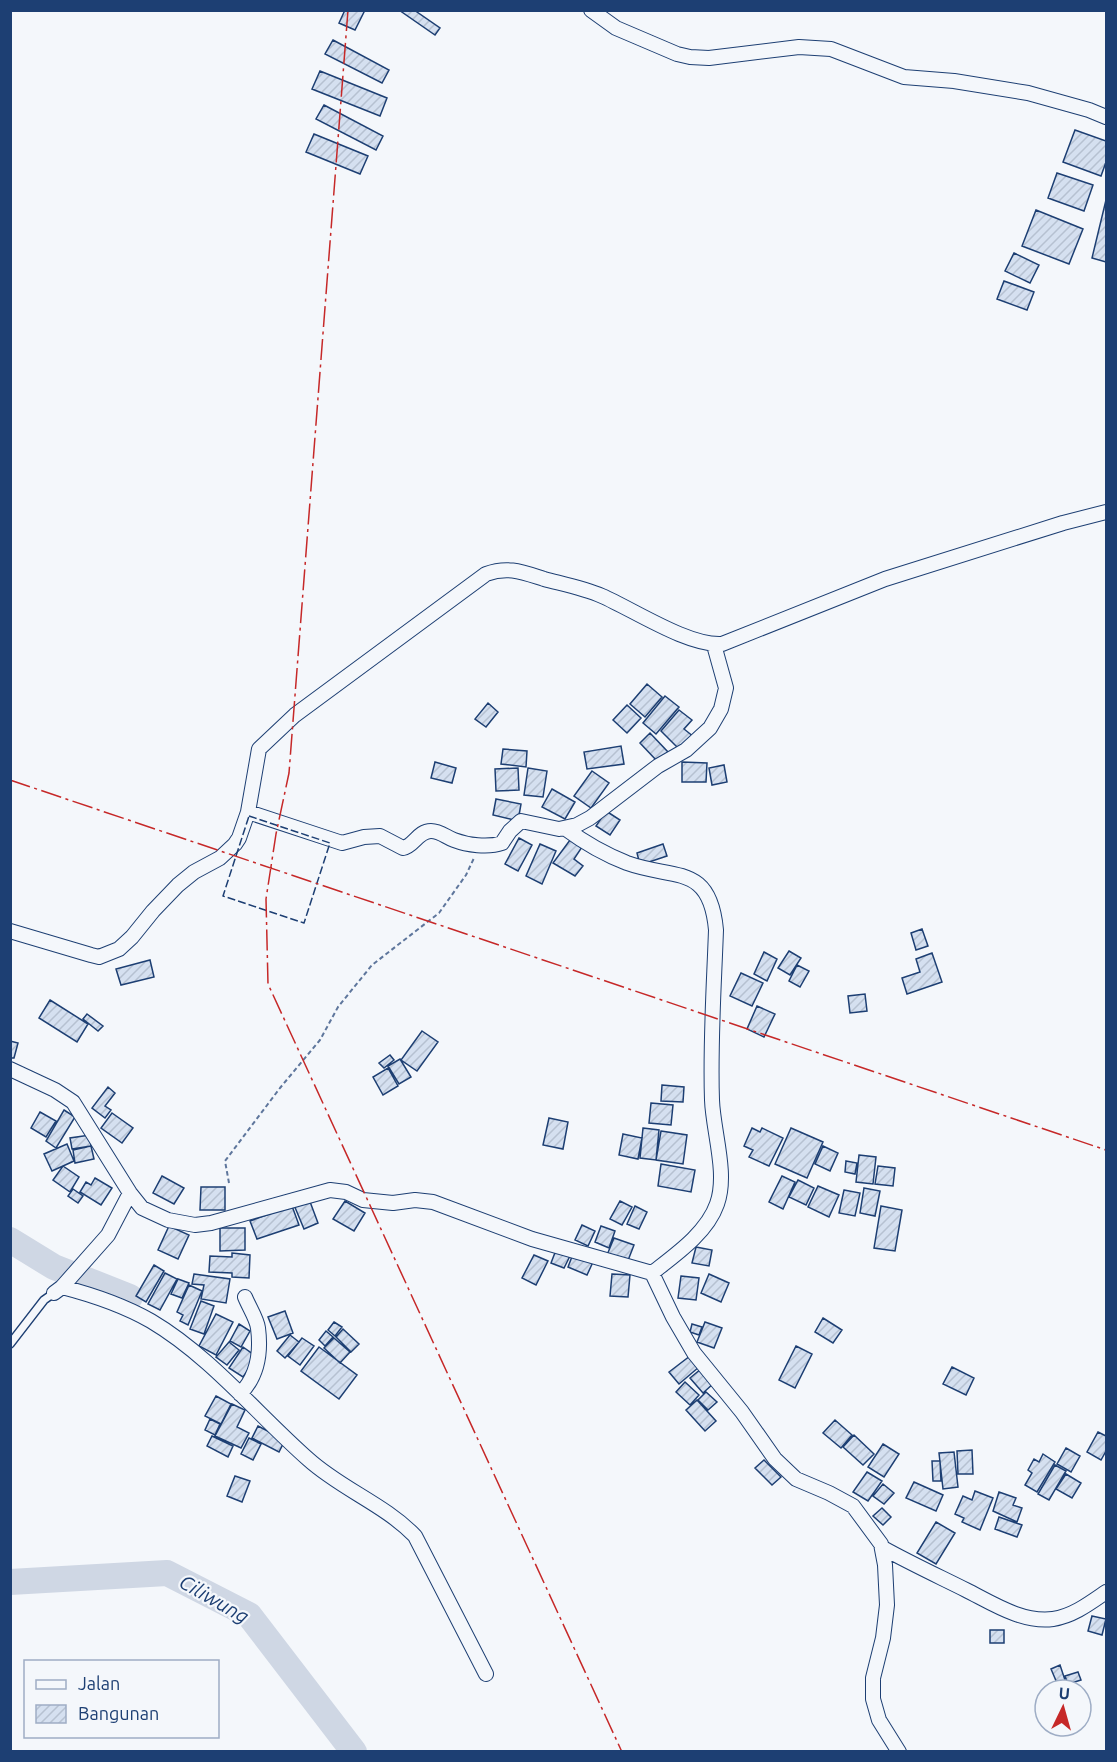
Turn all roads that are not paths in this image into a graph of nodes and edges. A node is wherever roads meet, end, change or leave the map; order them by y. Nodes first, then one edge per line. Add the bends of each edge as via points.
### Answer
1 (591, 10) edge
2 (1107, 117) edge
3 (1107, 512) edge
4 (714, 645) junction
5 (248, 812) junction
6 (567, 829) junction
7 (10, 931) edge
8 (10, 1069) edge
9 (130, 1193) junction
10 (652, 1274) junction
11 (64, 1284) junction
12 (245, 1297) dead end
13 (10, 1344) edge
14 (245, 1388) junction
15 (883, 1548) junction
16 (1107, 1592) edge
17 (486, 1674) dead end
18 (899, 1752) edge

1 - 2 street via 616,28 690,57 799,47 831,49 904,77 1028,93
3 - 4 street via 894,576
4 - 5 street via 581,589 499,569 486,574 266,740 259,749
4 - 6 street via 726,688 721,709 710,728 686,750 658,766 590,818
5 - 6 street via 342,843 380,836 405,848 422,833 432,831 480,845 502,843 521,821
5 - 7 street via 235,844 178,885 119,949 91,956
6 - 10 street via 587,844 629,864 696,882 710,899 714,912 712,1101 720,1197 689,1244
8 - 9 street via 70,1099
9 - 10 street via 141,1208 154,1215 195,1225 236,1218 330,1190 363,1200 415,1200
9 - 11 street via 108,1234
10 - 15 street via 694,1353 771,1453 795,1479 853,1506
11 - 13 lane via 44,1300
11 - 14 street via 151,1321
12 - 14 street via 258,1328 260,1345
14 - 17 street via 309,1460 338,1483 402,1522 415,1536
15 - 16 street via 996,1606 1030,1618 1061,1617
15 - 18 street via 886,1612 872,1685 879,1720

